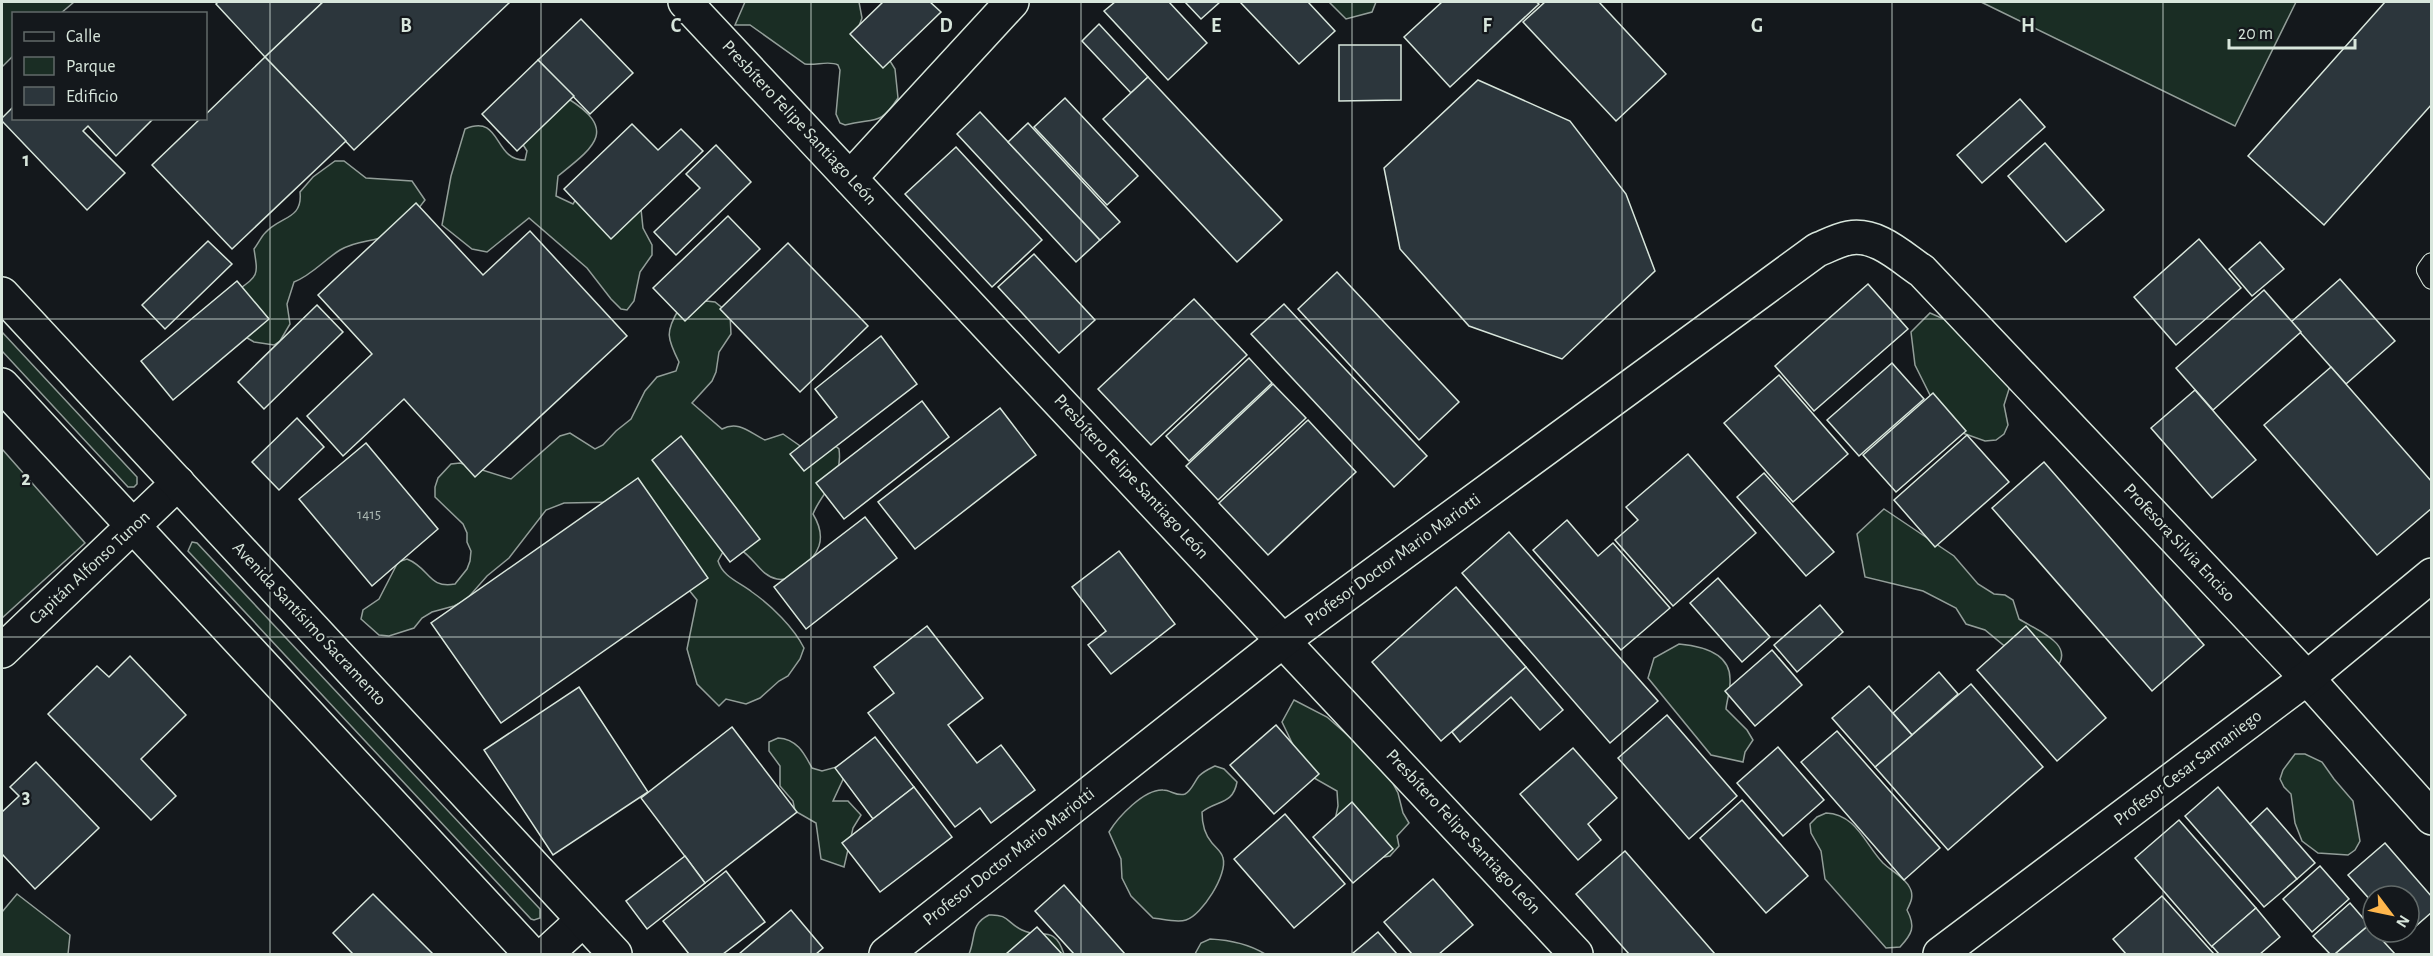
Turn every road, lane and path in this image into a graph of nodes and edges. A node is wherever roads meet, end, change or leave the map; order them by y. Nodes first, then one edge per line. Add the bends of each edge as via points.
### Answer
1 (685, 2) edge
2 (1012, 2) edge
3 (850, 178) junction
4 (2432, 262) edge
5 (1923, 271) joint
6 (2432, 279) edge
7 (2, 294) edge
8 (2, 386) edge
9 (178, 483) junction
10 (133, 528) junction
11 (2432, 575) edge
12 (1284, 640) junction
13 (2, 651) edge
14 (2307, 678) junction
15 (2432, 818) edge
16 (583, 920) junction
17 (531, 954) edge
18 (546, 954) edge
19 (615, 954) edge
20 (886, 954) edge
21 (1576, 954) edge
22 (1940, 954) edge

1 - 3 street, Presbítero Felipe Santiago León
2 - 3 street
3 - 12 street, Presbítero Felipe Santiago León
4 - 6 lane via 2427,270
5 - 12 street, Profesor Doctor Mario Mariotti via 1871,239 1850,238 1817,250
5 - 14 street, Profesora Silvia Enciso
7 - 9 street, Avenida Santísimo Sacramento
8 - 10 street
9 - 10 street, Capitán Alfonso Tunon
9 - 16 street, Avenida Santísimo Sacramento
10 - 13 street, Capitán Alfonso Tunon
10 - 17 street
11 - 14 street, Profesor Cesar Samaniego
12 - 20 street, Profesor Doctor Mario Mariotti
12 - 21 street, Presbítero Felipe Santiago León
14 - 15 street, Profesora Silvia Enciso
14 - 22 street, Profesor Cesar Samaniego
16 - 18 street
16 - 19 street, Avenida Santísimo Sacramento

